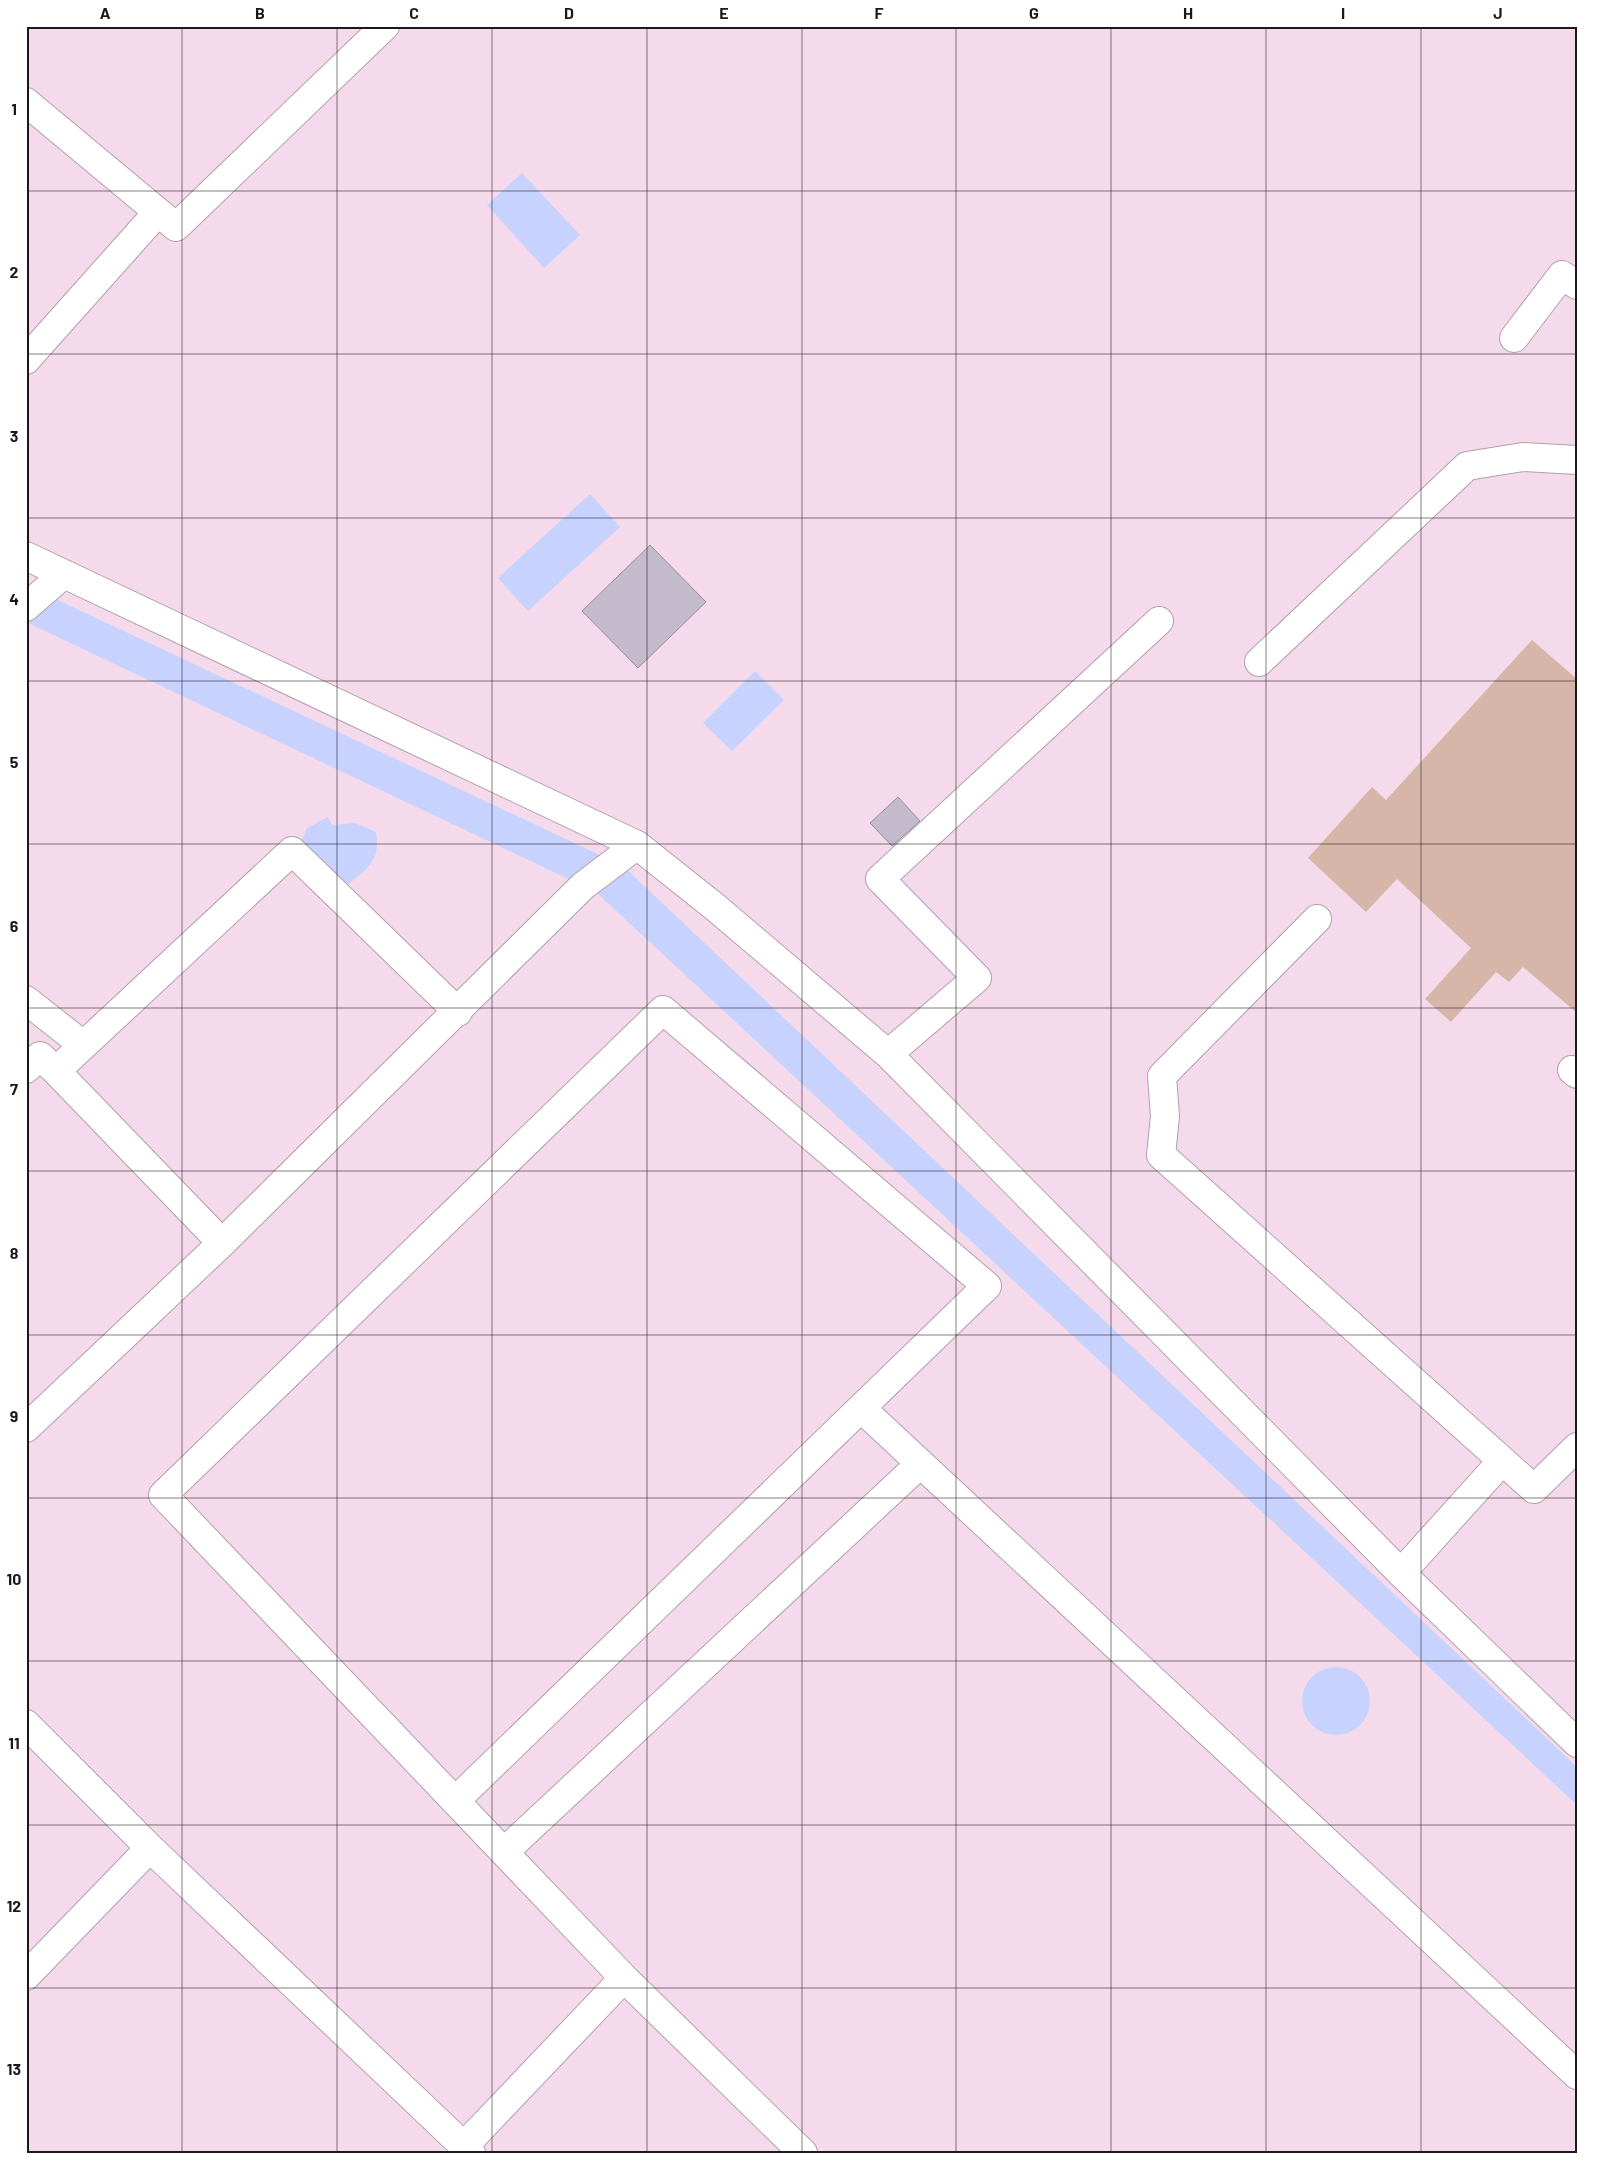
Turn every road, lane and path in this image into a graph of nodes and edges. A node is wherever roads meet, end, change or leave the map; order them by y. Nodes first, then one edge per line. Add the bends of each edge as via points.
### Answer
1 (385, 26) edge
2 (26, 102) edge
3 (158, 212) junction
4 (1577, 285) edge
5 (1514, 338) dead end
6 (26, 360) edge
7 (1577, 460) edge
8 (26, 556) edge
9 (64, 574) junction
10 (34, 599) edge
11 (1159, 622) dead end
12 (1259, 662) dead end
13 (638, 846) junction
14 (1317, 919) dead end
15 (26, 1000) edge
16 (458, 1012) junction
17 (83, 1045) junction
18 (888, 1054) junction
19 (26, 1069) edge
20 (56, 1071) junction
21 (222, 1243) junction
22 (862, 1409) junction
23 (26, 1428) edge
24 (1577, 1447) edge
25 (1502, 1461) junction
26 (920, 1464) junction
27 (1402, 1573) junction
28 (26, 1724) edge
29 (1577, 1742) edge
30 (455, 1801) junction
31 (150, 1848) junction
32 (504, 1852) junction
33 (26, 1976) edge
34 (624, 1978) junction
35 (1577, 2075) edge
36 (468, 2150) edge
37 (803, 2153) edge

1 - 3 street via 176,227
2 - 3 street
3 - 6 street
4 - 5 street via 1562,275
7 - 12 street via 1523,457 1467,466
8 - 9 street
9 - 10 street
9 - 13 street
11 - 18 street via 880,879 977,978
13 - 16 street via 583,886
13 - 18 street
14 - 25 street via 1162,1076 1165,1116 1161,1155
15 - 17 street
16 - 17 street via 292,851
16 - 21 street
17 - 20 street
18 - 27 street
19 - 20 street via 40,1056
20 - 21 street
21 - 23 street
22 - 26 street
22 - 30 street
22 - 30 street via 987,1286 663,1010 163,1495
24 - 25 street via 1534,1489
25 - 27 street
26 - 32 street
26 - 35 street
27 - 29 street
28 - 31 street
30 - 32 street
31 - 33 street
31 - 36 street
32 - 34 street
34 - 36 street
34 - 37 street

